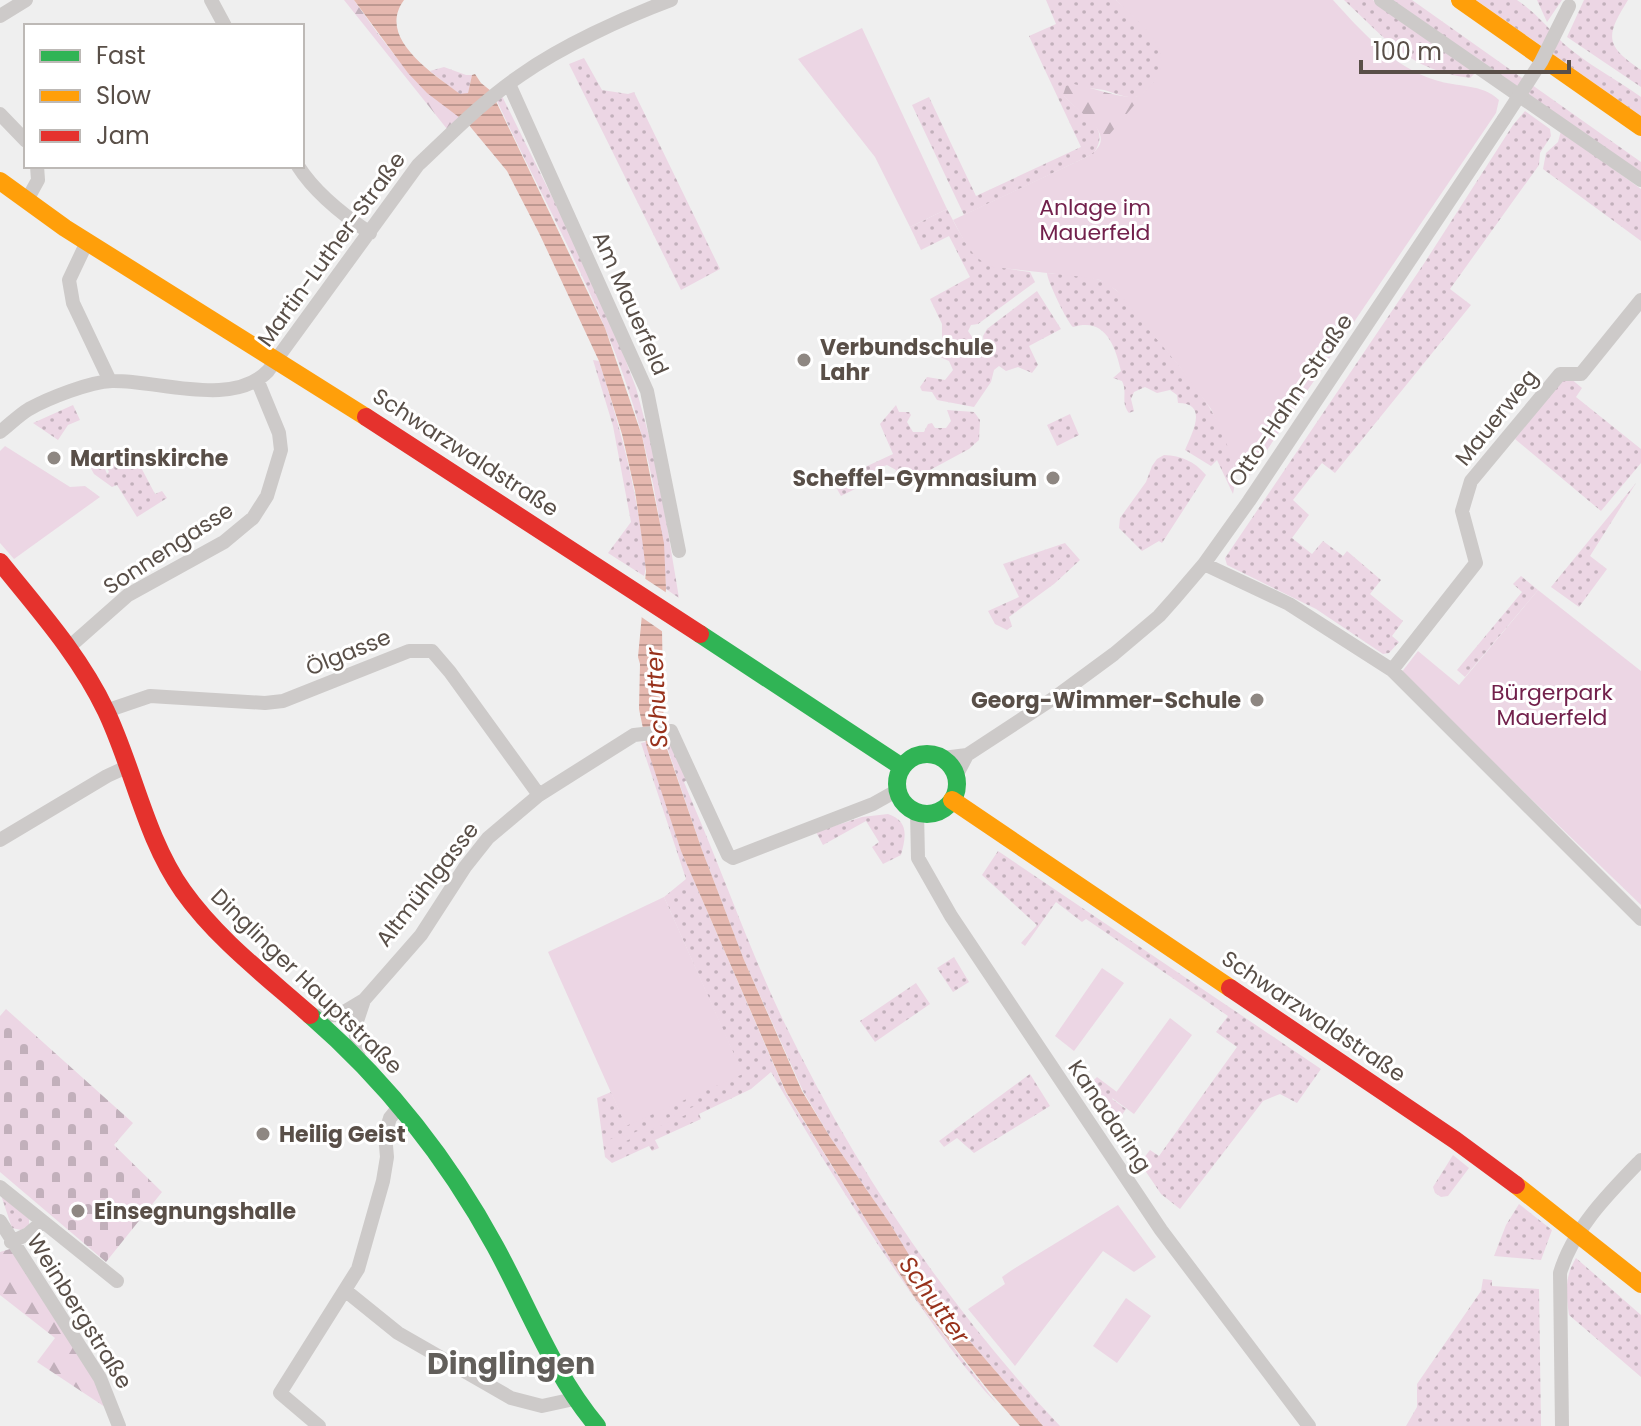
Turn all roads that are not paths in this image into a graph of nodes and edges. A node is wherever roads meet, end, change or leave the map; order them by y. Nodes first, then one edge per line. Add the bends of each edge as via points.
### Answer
1 (26, 0) edge
2 (211, 0) edge
3 (671, 0) edge
4 (1381, 0) edge
5 (1460, 0) edge
6 (1570, 3) edge
7 (0, 16) edge
8 (224, 24) edge
9 (503, 88) junction
10 (0, 114) edge
11 (1641, 127) edge
12 (24, 139) edge
13 (37, 168) edge
14 (299, 168) edge
15 (1641, 180) edge
16 (0, 181) edge
17 (27, 200) junction
18 (370, 233) junction
19 (87, 242) junction
20 (1641, 300) edge
21 (277, 359) junction
22 (110, 381) junction
23 (258, 382) junction
24 (0, 432) edge
25 (679, 551) dead end
26 (0, 562) edge
27 (1204, 564) junction
28 (68, 648) junction
29 (1392, 670) junction
30 (106, 711) junction
31 (967, 755) junction
32 (943, 758) junction
33 (129, 766) junction
34 (902, 767) junction
35 (956, 776) junction
36 (898, 790) junction
37 (539, 795) junction
38 (952, 800) junction
39 (917, 812) junction
40 (0, 840) edge
41 (1641, 919) edge
42 (364, 1000) junction
43 (312, 1016) junction
44 (359, 1061) junction
45 (399, 1107) junction
46 (1641, 1160) edge
47 (0, 1187) edge
48 (0, 1221) edge
49 (42, 1222) junction
50 (1578, 1232) junction
51 (11, 1242) junction
52 (117, 1281) dead end
53 (1641, 1284) edge
54 (346, 1291) junction
55 (574, 1399) junction
56 (119, 1426) edge
57 (319, 1426) edge
58 (597, 1426) edge
59 (1309, 1426) edge
60 (1562, 1426) edge

1 - 7 street
2 - 8 street
3 - 9 street, Martin-Luther-Straße via 570,46
4 - 15 street
5 - 11 street
6 - 27 street, Otto-Hahn-Straße, bridge via 1504,119
9 - 18 street, Martin-Luther-Straße via 418,165
9 - 25 street, Am Mauerfeld via 647,391
10 - 12 street
13 - 17 street via 38,180
14 - 18 street
16 - 17 street, Schwarzwaldstraße
17 - 19 street, Schwarzwaldstraße
18 - 21 street, Martin-Luther-Straße
19 - 21 street, Schwarzwaldstraße
19 - 22 street via 69,280 73,303
20 - 29 street, Mauerweg via 1581,374 1560,374 1471,481 1462,511 1476,563
21 - 23 street, Martin-Luther-Straße
21 - 34 street, Schwarzwaldstraße
22 - 23 street via 214,390
22 - 24 street via 28,410
23 - 28 street, Sonnengasse via 281,450 267,496 253,518 224,542 128,595
26 - 28 street, Dinglinger Hauptstraße
27 - 29 street via 1289,604
27 - 31 street, Otto-Hahn-Straße via 1159,616 1114,654
28 - 30 street, Dinglinger Hauptstraße
29 - 41 street
30 - 33 street, Dinglinger Hauptstraße
30 - 37 street, Ölgasse via 150,696 283,701 409,651 432,651
31 - 32 street, Otto-Hahn-Straße
31 - 35 street, Otto-Hahn-Straße
32 - 34 street via 925,754
32 - 35 street
33 - 40 street
33 - 43 street, Dinglinger Hauptstraße via 155,841 194,905
34 - 36 street
35 - 38 street
36 - 37 street, Altmühlgasse via 733,858 668,731 634,735
36 - 39 street
37 - 42 street, Altmühlgasse via 488,838 421,935
38 - 39 street via 937,812
38 - 50 street, Schwarzwaldstraße via 1458,1142
39 - 59 street, Kanadaring via 918,858 951,916 1161,1230
42 - 43 street, Altmühlgasse via 339,1015
42 - 44 street, Altmühlgasse via 355,1027
43 - 44 street, Dinglinger Hauptstraße
44 - 45 street, Dinglinger Hauptstraße
45 - 54 street via 385,1134 387,1157 365,1247
45 - 55 street, Dinglinger Hauptstraße via 459,1184
46 - 50 street
47 - 49 street
48 - 51 street, Weinbergstraße
49 - 51 street
49 - 52 street
50 - 53 street, Schwarzwaldstraße
50 - 60 street via 1560,1273
51 - 56 street, Weinbergstraße via 100,1378
54 - 55 street via 398,1333 511,1398 542,1406
54 - 57 street via 280,1393
55 - 58 street, Dinglinger Hauptstraße

